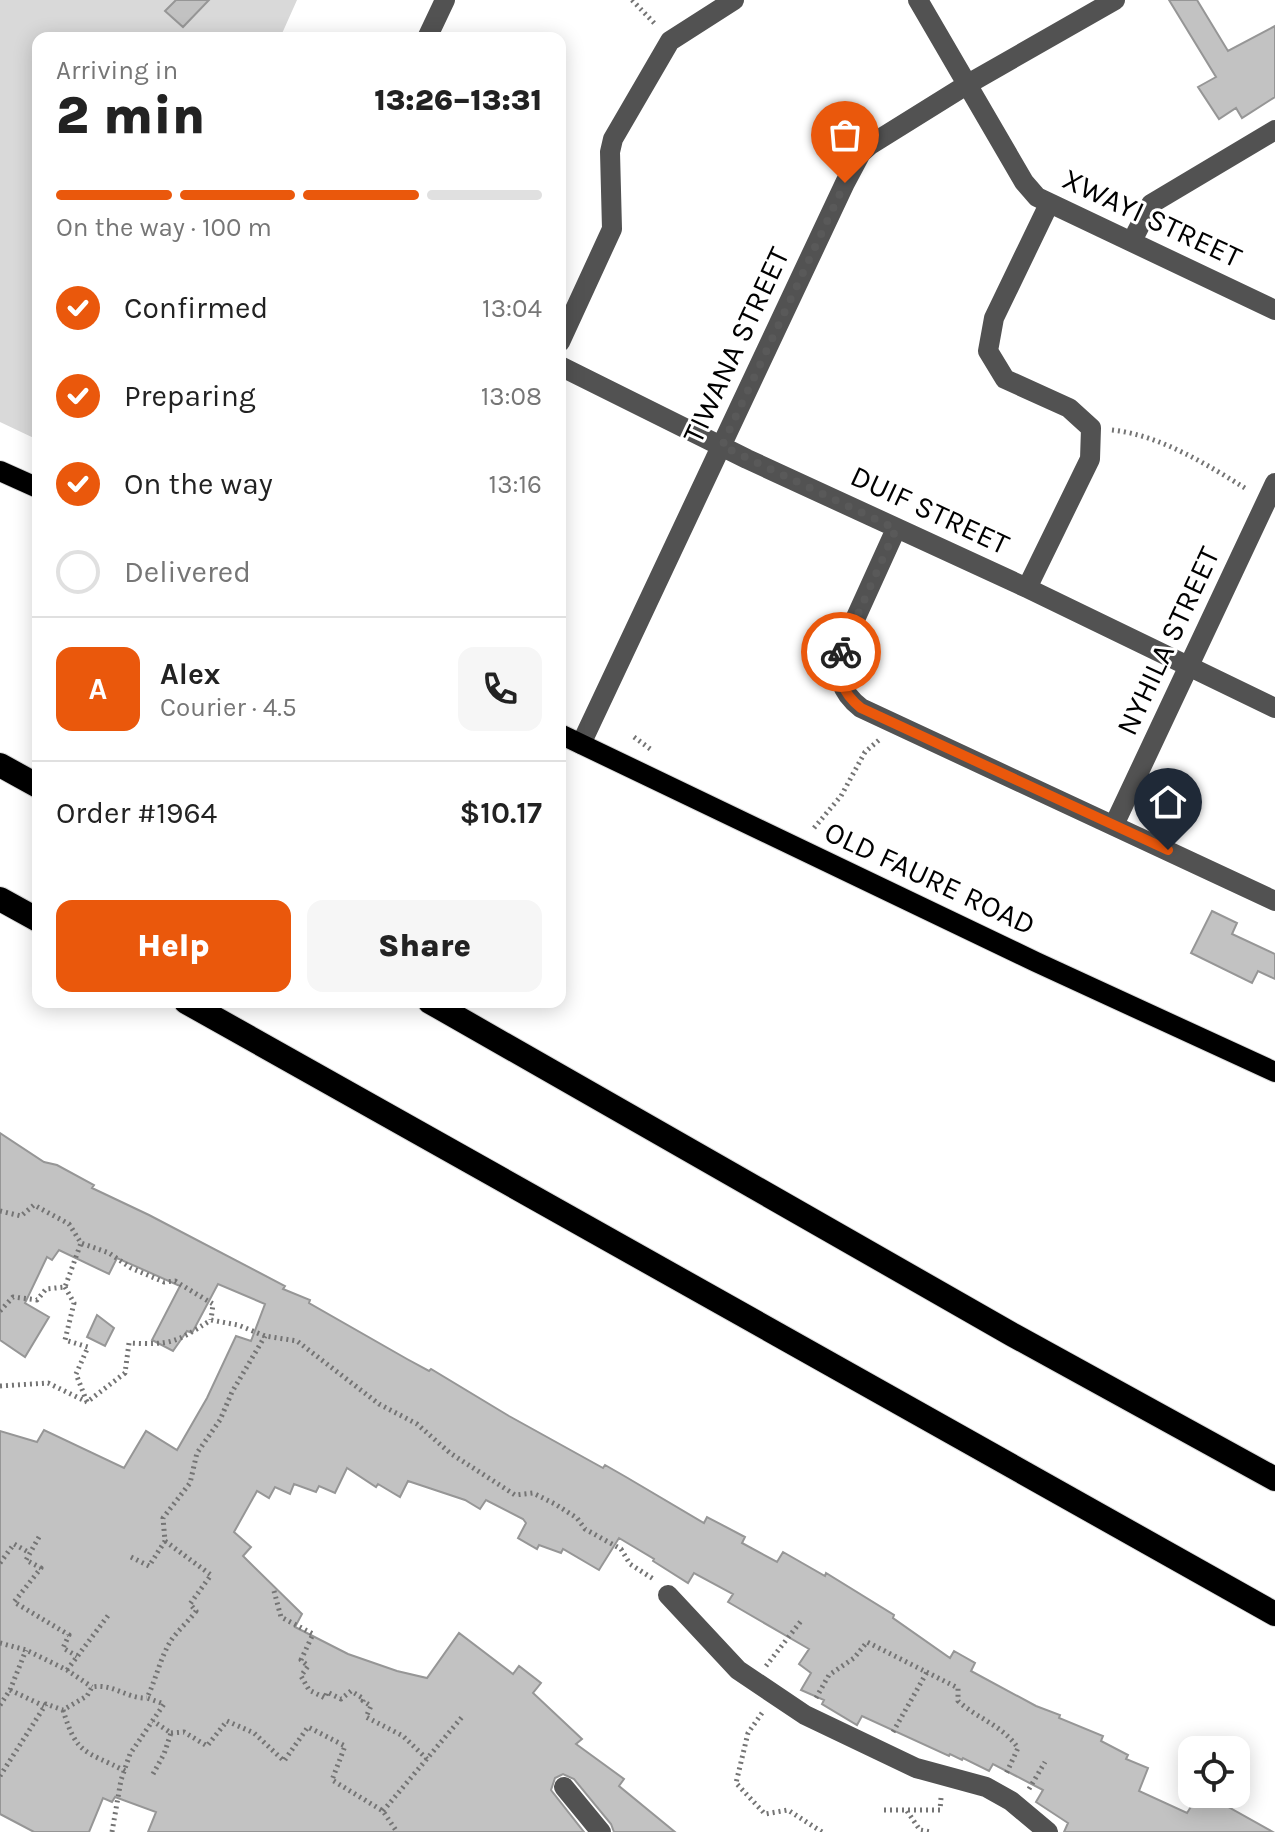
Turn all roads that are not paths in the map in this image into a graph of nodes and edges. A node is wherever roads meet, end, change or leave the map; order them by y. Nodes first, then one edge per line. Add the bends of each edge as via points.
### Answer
1 (445, 0) edge
2 (734, 0) edge
3 (918, 0) edge
4 (1115, 0) edge
5 (430, 32) edge
6 (968, 84) junction
7 (1275, 130) edge
8 (1049, 204) junction
9 (1132, 241) junction
10 (1275, 310) edge
11 (566, 329) edge
12 (566, 369) edge
13 (722, 446) junction
14 (0, 471) edge
15 (32, 485) edge
16 (1271, 492) edge
17 (896, 529) junction
18 (1027, 588) junction
19 (1189, 668) junction
20 (1275, 708) edge
21 (566, 737) edge
22 (581, 744) junction
23 (0, 765) edge
24 (32, 783) edge
25 (1114, 825) junction
26 (0, 899) edge
27 (1275, 901) edge
28 (32, 917) edge
29 (197, 1008) edge
30 (441, 1008) edge
31 (1275, 1072) edge
32 (1275, 1479) edge
33 (668, 1595) road end
34 (1275, 1614) edge
35 (564, 1787) dead end
36 (601, 1832) edge
37 (1048, 1832) edge

1 - 5 street
2 - 11 street via 670,41 613,139 612,229
3 - 6 street, XWAYI STREET
4 - 6 street, TIWANA STREET
6 - 8 street, XWAYI STREET via 1024,182
6 - 13 street, TIWANA STREET via 861,153
7 - 9 street via 1151,204
8 - 9 street, XWAYI STREET
8 - 18 street via 994,318 988,351 1005,379 1069,408 1091,428 1090,459
9 - 10 street, XWAYI STREET
12 - 13 street, DUIF STREET
13 - 17 street, DUIF STREET
13 - 22 street, TIWANA STREET
14 - 15 main road
16 - 19 street, NYHILA STREET
17 - 18 street, DUIF STREET
17 - 25 street via 842,648 840,680 849,698
18 - 19 street, DUIF STREET
19 - 20 street, DUIF STREET
19 - 25 street, NYHILA STREET
21 - 22 main road, OLD FAURE ROAD
22 - 31 main road, OLD FAURE ROAD
23 - 24 highway
25 - 27 street
26 - 28 highway
29 - 34 highway
30 - 32 highway
33 - 37 street via 726,1659 805,1715 885,1756 997,1793
35 - 36 street

